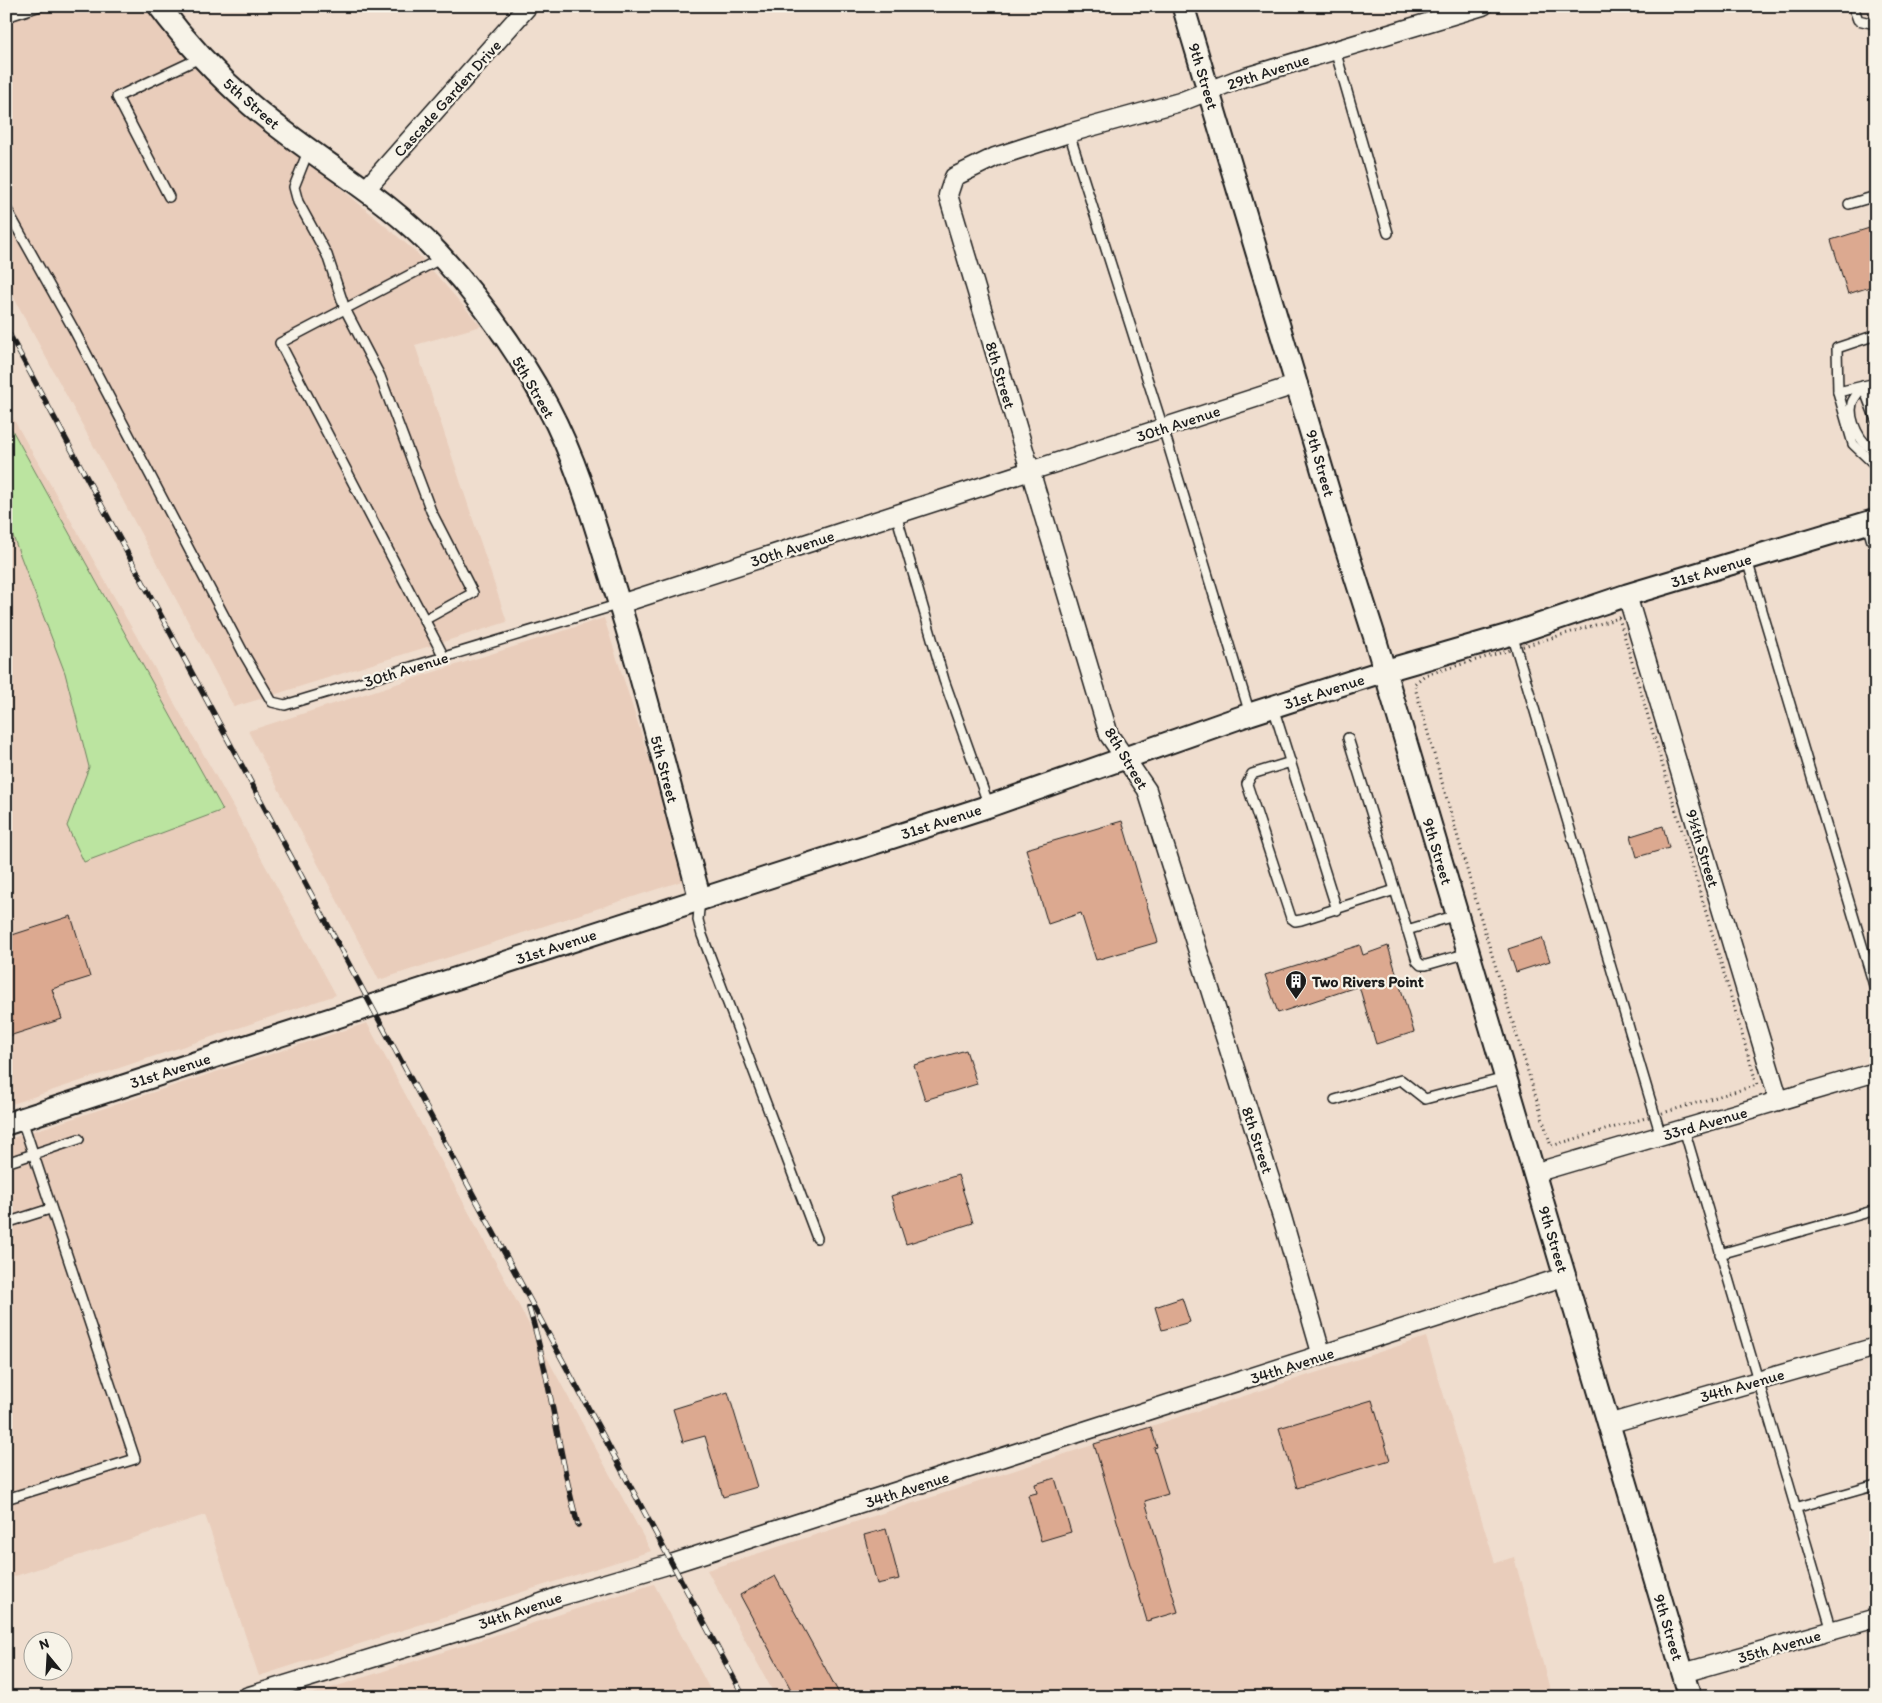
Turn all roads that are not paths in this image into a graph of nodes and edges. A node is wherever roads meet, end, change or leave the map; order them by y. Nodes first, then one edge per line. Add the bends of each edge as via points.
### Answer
1 (40, 6) edge
2 (159, 6) edge
3 (528, 6) edge
4 (1183, 6) edge
5 (1483, 6) edge
6 (1853, 6) edge
7 (6, 17) edge
8 (1876, 26) edge
9 (1334, 50) junction
10 (202, 56) junction
11 (1209, 91) junction
12 (1069, 133) junction
13 (309, 149) junction
14 (949, 188) joint
15 (366, 189) junction
16 (1876, 196) edge
17 (169, 197) dead end
18 (1850, 204) dead end
19 (6, 208) edge
20 (1388, 233) dead end
21 (442, 258) junction
22 (345, 309) junction
23 (1876, 335) edge
24 (1876, 383) edge
25 (1298, 384) junction
26 (1863, 386) junction
27 (1838, 392) junction
28 (1876, 420) edge
29 (1163, 428) junction
30 (1876, 450) edge
31 (1876, 466) edge
32 (1031, 471) junction
33 (896, 514) junction
34 (1874, 527) edge
35 (1747, 560) junction
36 (1627, 595) junction
37 (620, 604) junction
38 (424, 620) junction
39 (1512, 634) junction
40 (444, 658) junction
41 (1384, 671) junction
42 (1273, 707) junction
43 (1250, 714) junction
44 (1348, 738) dead end
45 (1125, 758) junction
46 (1290, 762) junction
47 (989, 806) junction
48 (1395, 890) junction
49 (700, 898) junction
50 (1337, 910) junction
51 (1457, 915) junction
52 (1408, 930) junction
53 (1468, 953) junction
54 (1876, 992) edge
55 (1876, 1072) edge
56 (1506, 1078) junction
57 (1335, 1100) dead end
58 (1779, 1101) junction
59 (14, 1121) edge
60 (1684, 1129) junction
61 (1661, 1136) junction
62 (79, 1139) dead end
63 (33, 1154) junction
64 (6, 1163) edge
65 (1534, 1173) junction
66 (50, 1209) junction
67 (1876, 1210) edge
68 (6, 1223) edge
69 (817, 1238) dead end
70 (1720, 1254) junction
71 (1566, 1276) junction
72 (1876, 1346) edge
73 (1322, 1356) junction
74 (1757, 1381) junction
75 (1608, 1424) junction
76 (1876, 1485) edge
77 (6, 1499) edge
78 (1795, 1508) junction
79 (1876, 1618) edge
80 (1832, 1631) junction
81 (1683, 1673) junction
82 (246, 1697) edge
83 (1690, 1697) edge

1 - 7 lane
2 - 10 street, 5th Street
3 - 15 street, Cascade Garden Drive
4 - 11 street, 9th Street
5 - 9 street, 29th Avenue
6 - 8 lane via 1858,20
9 - 11 street, 29th Avenue
9 - 20 lane
10 - 13 street, 5th Street via 252,106
10 - 17 lane via 117,97
11 - 12 street, 29th Avenue
11 - 25 street, 9th Street
12 - 14 street, 29th Avenue via 987,160 954,177
12 - 29 lane
13 - 15 street, 5th Street
13 - 22 lane via 294,187 298,202 327,255
14 - 32 street, 8th Street via 951,210
15 - 21 street, 5th Street
16 - 18 lane
19 - 40 lane, 30th Avenue via 272,702 285,705
21 - 22 lane
21 - 37 street, 5th Street via 496,323 549,408 587,499
22 - 38 lane via 380,376 431,511 473,593
22 - 38 lane via 280,343
23 - 27 lane via 1837,348
24 - 26 lane
25 - 29 street, 30th Avenue
25 - 41 street, 9th Street
26 - 27 lane
26 - 28 lane
26 - 30 lane via 1852,402 1851,412 1865,444
27 - 31 lane via 1852,444
29 - 32 street, 30th Avenue
29 - 43 lane
32 - 33 street, 30th Avenue
32 - 45 street, 8th Street via 1109,735
33 - 37 street, 30th Avenue
33 - 47 lane via 944,680
34 - 35 street, 31st Avenue
35 - 36 street, 31st Avenue
35 - 54 lane
36 - 39 street, 31st Avenue
36 - 58 street, 9½th Street
37 - 40 lane, 30th Avenue
37 - 49 street, 5th Street
38 - 40 lane
39 - 41 street, 31st Avenue
39 - 61 lane
41 - 42 street, 31st Avenue
41 - 51 street, 9th Street
42 - 43 street, 31st Avenue
42 - 46 lane
43 - 45 street, 31st Avenue
44 - 48 lane
45 - 47 street, 31st Avenue
45 - 73 street, 8th Street via 1147,790 1282,1218
46 - 50 lane
46 - 50 lane via 1252,774 1248,784 1291,918 1295,921
47 - 49 street, 31st Avenue
48 - 50 lane
48 - 52 lane
49 - 59 street, 31st Avenue
49 - 69 lane via 698,920 702,935
51 - 52 lane
51 - 53 street, 9th Street
52 - 53 lane via 1420,965
53 - 56 street, 9th Street
55 - 58 street, 33rd Avenue
56 - 57 lane via 1425,1099 1401,1080
56 - 65 street, 9th Street
58 - 60 street, 33rd Avenue
59 - 63 lane
60 - 61 street, 33rd Avenue
60 - 70 lane
61 - 65 street, 33rd Avenue
62 - 63 lane
63 - 64 lane
63 - 66 lane
65 - 71 street, 9th Street
66 - 68 lane
66 - 77 lane via 135,1458
67 - 70 lane
70 - 74 lane
71 - 73 street, 34th Avenue
71 - 75 street, 9th Street
72 - 74 street, 34th Avenue
73 - 82 street, 34th Avenue
74 - 75 street, 34th Avenue
74 - 78 lane
75 - 81 street, 9th Street
76 - 78 lane
78 - 80 lane
79 - 80 street, 35th Avenue
80 - 81 street, 35th Avenue
81 - 83 street, 9th Street

